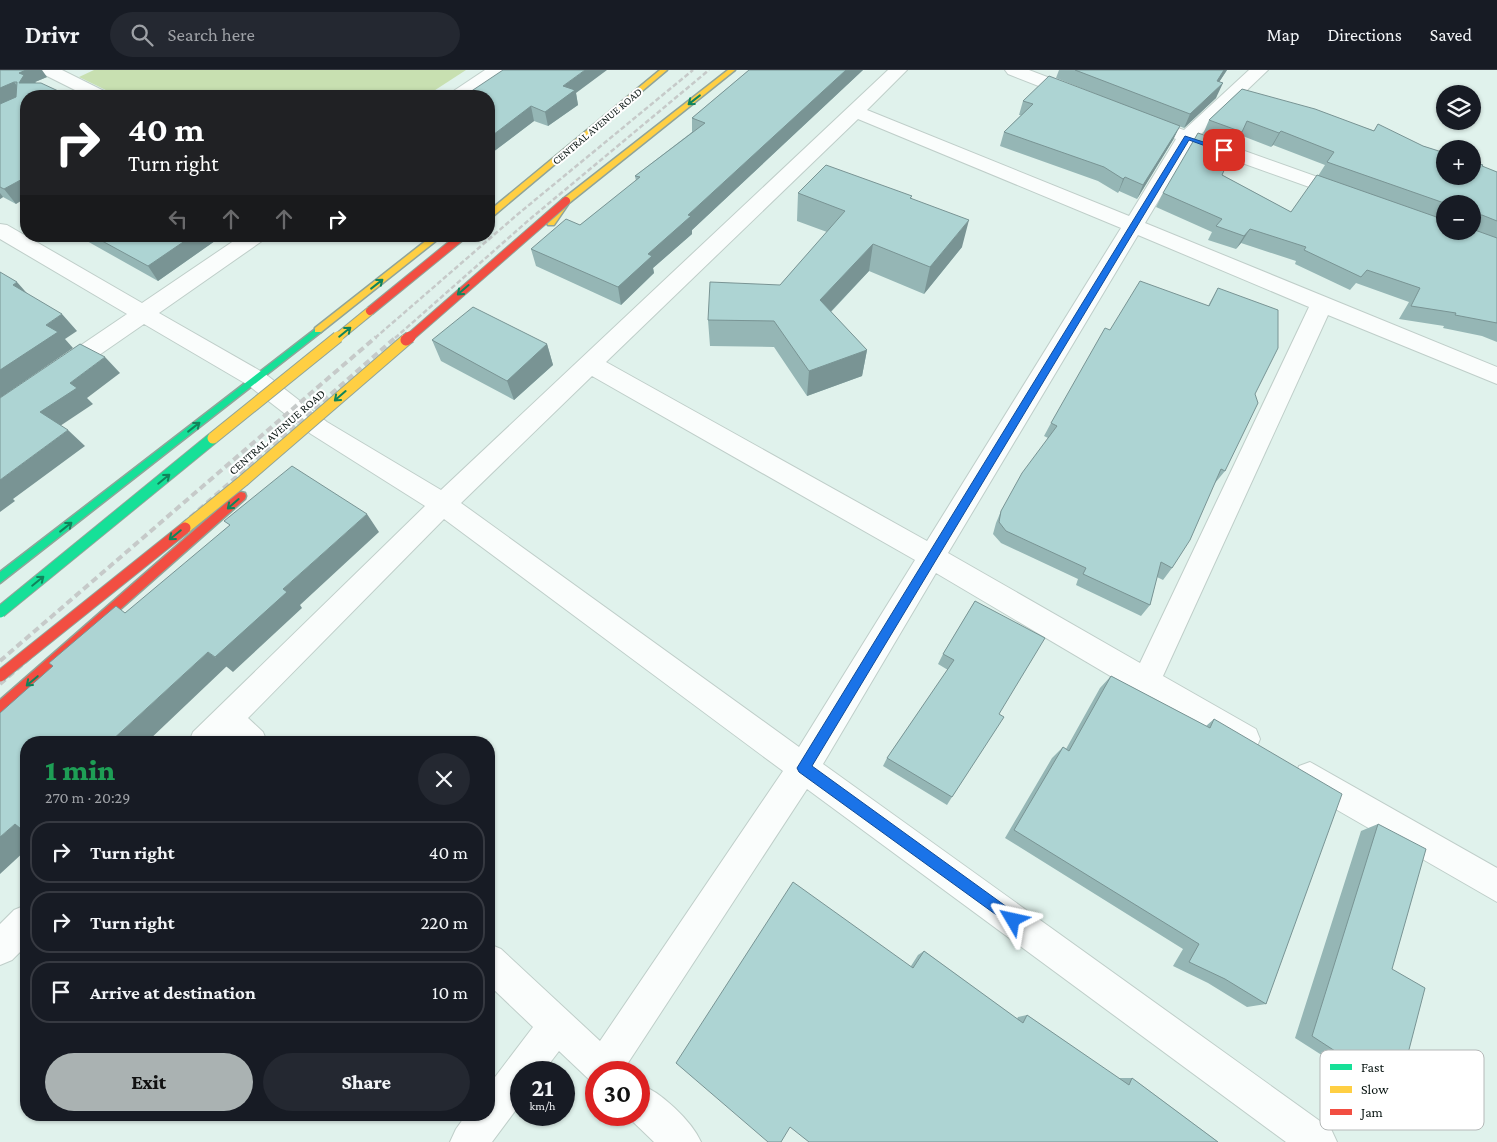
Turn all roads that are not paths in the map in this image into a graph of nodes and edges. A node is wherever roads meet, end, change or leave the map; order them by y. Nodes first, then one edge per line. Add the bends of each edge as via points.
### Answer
1 (49, 70) edge
2 (90, 70) edge
3 (496, 70) edge
4 (664, 70) edge
5 (732, 70) edge
6 (898, 70) edge
7 (1014, 70) edge
8 (1259, 70) edge
9 (71, 80) junction
10 (55, 88) edge
11 (89, 90) edge
12 (467, 90) edge
13 (1096, 102) edge
14 (855, 111) junction
15 (1160, 127) edge
16 (1188, 137) junction
17 (529, 182) junction
18 (498, 193) dead end
19 (1362, 200) edge
20 (566, 201) junction
21 (495, 210) edge
22 (1134, 225) junction
23 (0, 230) edge
24 (20, 242) edge
25 (21, 242) edge
26 (246, 242) edge
27 (430, 242) edge
28 (455, 242) edge
29 (1322, 303) junction
30 (144, 313) junction
31 (590, 364) junction
32 (1497, 376) edge
33 (256, 379) junction
34 (0, 412) edge
35 (319, 428) junction
36 (443, 504) junction
37 (932, 557) junction
38 (0, 578) edge
39 (0, 612) edge
40 (0, 676) edge
41 (1146, 681) junction
42 (0, 708) edge
43 (227, 719) junction
44 (210, 736) edge
45 (245, 736) edge
46 (1266, 751) edge
47 (1292, 766) edge
48 (804, 768) junction
49 (1497, 886) edge
50 (20, 928) edge
51 (0, 948) edge
52 (495, 967) edge
53 (556, 1024) junction
54 (595, 1061) edge
55 (612, 1061) edge
56 (495, 1107) edge
57 (650, 1112) edge
58 (484, 1121) edge
59 (469, 1142) edge
60 (682, 1142) edge
61 (1318, 1142) edge

1 - 9 street
2 - 9 street
3 - 12 street
4 - 17 main road, CENTRAL AVENUE ROAD
5 -> 20 main road, CENTRAL AVENUE ROAD
6 - 14 street
7 - 13 street
8 - 16 street
9 - 10 street
9 - 11 street
14 - 22 street
14 - 31 street
15 - 16 street
16 - 19 street
16 - 22 street
17 - 18 main road, CENTRAL AVENUE ROAD
17 - 21 main road, CENTRAL AVENUE ROAD
20 - 35 main road via 548,228
20 -> 40 main road, CENTRAL AVENUE ROAD, bridge via 243,480
22 - 29 street
22 - 37 street
23 - 24 street
25 - 30 street
26 - 30 street
33 -> 27 main road
39 -> 28 main road, bridge
29 - 32 street
29 - 41 street
30 - 33 street
30 - 34 street
31 - 36 street
31 - 37 street
33 - 35 street
38 -> 33 main road
35 - 36 street
35 -> 42 main road
36 - 43 street
36 - 48 street
37 - 41 street
37 - 48 street
41 - 46 street
43 - 44 street
43 - 45 street
47 - 49 street
48 - 55 street
48 - 61 street
50 - 51 street
52 - 53 street
53 - 54 street
53 - 56 street
57 - 60 street
58 - 59 street

